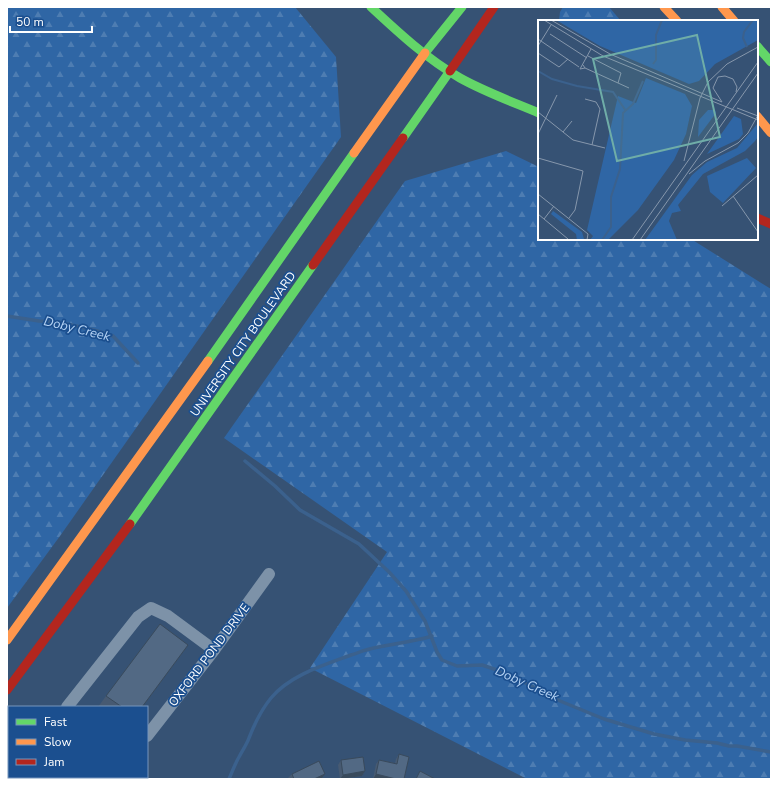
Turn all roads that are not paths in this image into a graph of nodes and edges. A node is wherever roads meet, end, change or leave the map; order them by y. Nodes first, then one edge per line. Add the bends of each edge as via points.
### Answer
1 (371, 7) edge
2 (462, 7) edge
3 (494, 7) edge
4 (664, 7) edge
5 (722, 7) edge
6 (676, 20) edge
7 (733, 20) edge
8 (758, 47) edge
9 (425, 53) junction
10 (771, 62) edge
11 (450, 71) junction
12 (538, 113) edge
13 (758, 117) edge
14 (771, 133) edge
15 (758, 218) edge
16 (771, 224) edge
17 (269, 574) dead end
18 (7, 640) edge
19 (214, 650) junction
20 (7, 690) edge
21 (68, 706) edge
22 (148, 735) edge

1 - 9 main road
2 - 9 main road, UNIVERSITY CITY BOULEVARD
3 - 11 main road, UNIVERSITY CITY BOULEVARD
4 - 6 main road
5 - 7 main road
8 - 10 main road
9 - 11 main road
9 - 18 main road, UNIVERSITY CITY BOULEVARD via 162,426
11 - 12 main road
11 - 20 main road, UNIVERSITY CITY BOULEVARD via 124,533
13 - 14 main road
15 - 16 main road
17 - 19 street, OXFORD POND DRIVE
19 - 21 street via 168,616 151,608 138,617
19 - 22 street, OXFORD POND DRIVE

